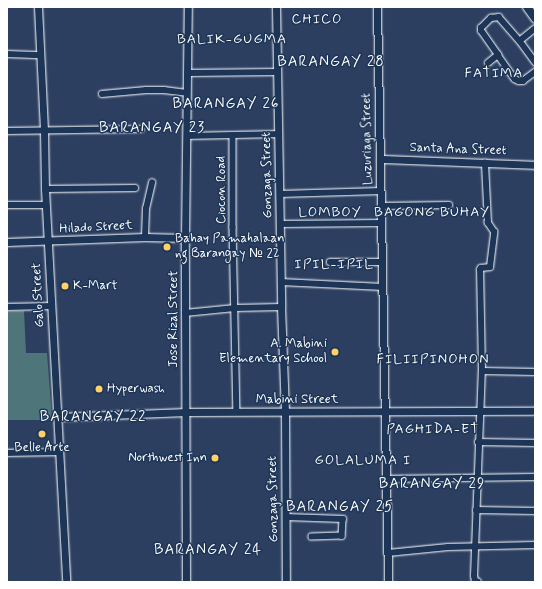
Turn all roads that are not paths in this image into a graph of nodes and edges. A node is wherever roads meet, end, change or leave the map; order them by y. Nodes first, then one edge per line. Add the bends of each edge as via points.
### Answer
1 (38, 7) edge
2 (188, 7) edge
3 (276, 7) edge
4 (377, 7) edge
5 (527, 7) edge
6 (535, 18) edge
7 (535, 29) edge
8 (520, 41) junction
9 (7, 54) edge
10 (41, 55) junction
11 (498, 55) junction
12 (535, 62) edge
13 (488, 63) dead end
14 (277, 72) junction
15 (535, 72) edge
16 (188, 73) junction
17 (102, 94) dead end
18 (187, 94) junction
19 (141, 129) dead end
20 (7, 131) edge
21 (44, 131) junction
22 (279, 134) junction
23 (233, 135) junction
24 (187, 136) junction
25 (380, 159) junction
26 (485, 163) junction
27 (535, 165) edge
28 (152, 183) dead end
29 (135, 188) dead end
30 (45, 189) junction
31 (381, 191) junction
32 (280, 194) junction
33 (46, 204) junction
34 (7, 205) edge
35 (448, 205) dead end
36 (381, 206) junction
37 (382, 223) junction
38 (280, 224) junction
39 (145, 237) junction
40 (185, 238) junction
41 (7, 242) edge
42 (48, 242) junction
43 (330, 262) dead end
44 (383, 262) junction
45 (281, 282) junction
46 (383, 287) junction
47 (51, 306) junction
48 (7, 307) edge
49 (281, 307) junction
50 (235, 308) junction
51 (185, 313) junction
52 (482, 371) junction
53 (535, 372) edge
54 (535, 410) edge
55 (285, 411) junction
56 (384, 411) junction
57 (479, 411) junction
58 (187, 412) junction
59 (237, 412) junction
60 (58, 417) junction
61 (478, 442) junction
62 (535, 443) edge
63 (59, 452) junction
64 (7, 453) edge
65 (477, 477) junction
66 (535, 477) edge
67 (386, 479) junction
68 (476, 510) junction
69 (535, 510) edge
70 (286, 517) junction
71 (312, 537) dead end
72 (535, 545) edge
73 (475, 546) junction
74 (388, 553) junction
75 (66, 582) edge
76 (186, 582) edge
77 (286, 582) edge
78 (388, 582) edge
79 (478, 582) edge

1 - 10 street, Galo Street
2 - 16 street, Jose Rizal Street
3 - 14 street, Gonzaga Street
4 - 25 street, Luzuriaga Street
5 - 6 main road
7 - 8 street
8 - 11 street via 499,17 491,18 480,31
8 - 12 street
9 - 10 street
10 - 21 street, Galo Street
11 - 13 street
11 - 15 street via 519,81
14 - 16 street
14 - 22 street, Gonzaga Street
16 - 18 street, Jose Rizal Street
17 - 18 street via 164,90
18 - 24 street, Jose Rizal Street
19 - 21 street
20 - 21 street
21 - 30 street, Galo Street
22 - 23 street
22 - 32 street, Gonzaga Street
23 - 24 street
23 - 50 street, Ciocon Road
24 - 40 street, Jose Rizal Street
25 - 26 street, Santa Ana Street
25 - 31 street, Luzuriaga Street
26 - 27 street, Santa Ana Street
26 - 52 street via 488,223 494,232 490,267 480,270
28 - 39 street via 146,209
29 - 30 street
30 - 33 street, Galo Street
31 - 32 street
31 - 36 street, Luzuriaga Street
32 - 38 street, Gonzaga Street
33 - 34 street
33 - 42 street, Galo Street
35 - 36 street
36 - 37 street, Luzuriaga Street
37 - 38 street
37 - 44 street, Luzuriaga Street
38 - 45 street, Gonzaga Street
39 - 40 street, Hilado Street
39 - 42 street, Hilado Street
40 - 51 street, Jose Rizal Street
41 - 42 street, Hilado Street
42 - 47 street, Galo Street
43 - 44 street
44 - 46 street, Luzuriaga Street
45 - 46 street
45 - 49 street, Gonzaga Street
46 - 56 street, Luzuriaga Street
47 - 48 street
47 - 60 street, Galo Street
49 - 50 street
49 - 55 street, Gonzaga Street
50 - 51 street
50 - 59 street, Ciocon Road
51 - 58 street, Jose Rizal Street
52 - 53 street
52 - 57 street
54 - 57 street, Mabini Street
55 - 56 street, Mabini Street
55 - 59 street, Mabini Street
55 - 70 street, Gonzaga Street
56 - 57 street, Mabini Street
56 - 67 street, Luzuriaga Street
57 - 61 street
58 - 59 street, Mabini Street
58 - 60 street, Mabini Street
58 - 76 street, Jose Rizal Street
60 - 63 street, Galo Street
61 - 62 street
61 - 65 street
63 - 64 street
63 - 75 street, Galo Street
65 - 66 street
65 - 67 street
65 - 68 street
67 - 74 street, Luzuriaga Street
68 - 69 street
68 - 73 street
70 - 71 street via 343,519 342,536
70 - 77 street, Gonzaga Street
72 - 73 street
73 - 74 street
73 - 79 street via 474,576
74 - 78 street, Luzuriaga Street

